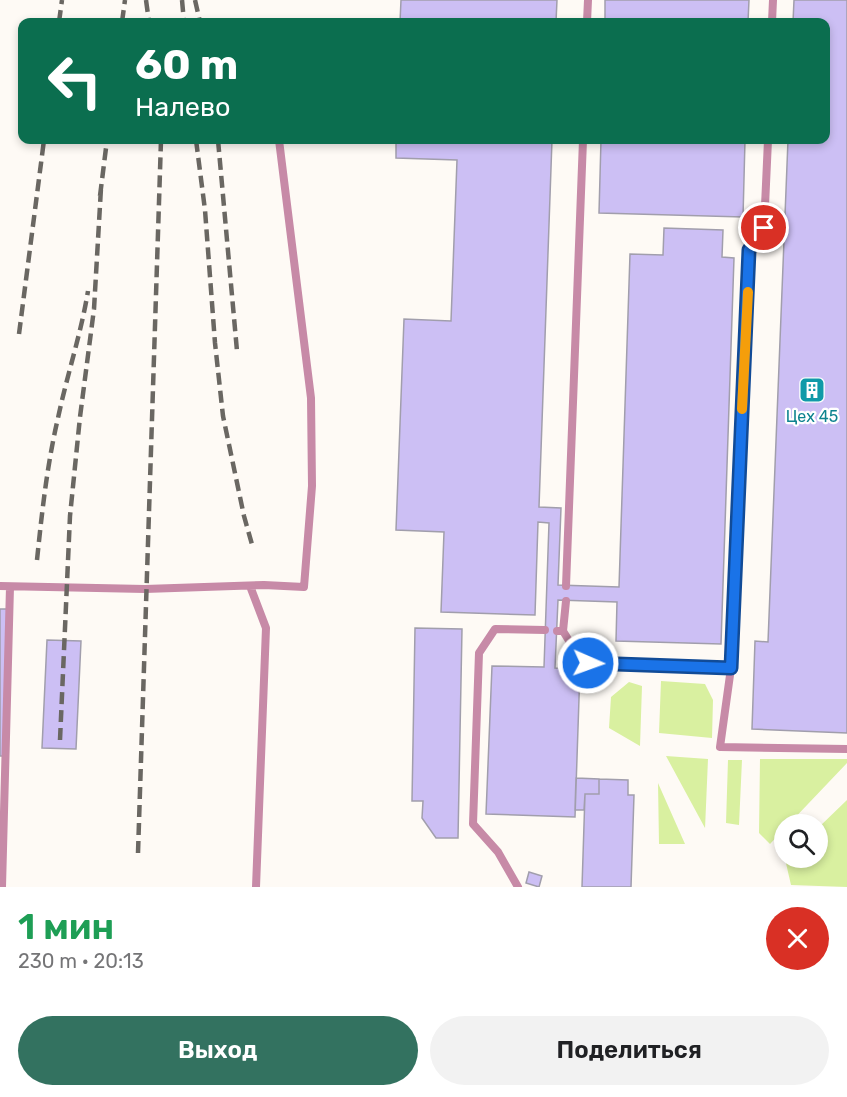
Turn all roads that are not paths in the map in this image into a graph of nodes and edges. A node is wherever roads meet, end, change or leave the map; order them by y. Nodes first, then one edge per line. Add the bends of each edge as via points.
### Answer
1 (588, 0) edge
2 (773, 0) edge
3 (587, 18) edge
4 (772, 18) edge
5 (279, 144) edge
6 (582, 144) edge
7 (768, 144) edge
8 (250, 585) junction
9 (566, 585) dead end
10 (0, 586) edge
11 (10, 587) junction
12 (566, 601) dead end
13 (545, 630) dead end
14 (731, 668) junction
15 (847, 749) edge
16 (2, 887) edge
17 (256, 887) edge
18 (518, 887) edge

1 - 3 lane
2 - 4 lane
5 - 8 lane via 311,398 312,486 304,587
6 - 9 lane
7 - 14 lane via 764,228 749,250
8 - 11 lane via 145,589
8 - 17 lane via 266,628
10 - 11 lane
11 - 16 lane
12 - 14 lane via 560,631 588,663
13 - 18 lane via 495,629 479,653 473,824 498,852
14 - 15 lane via 720,747

